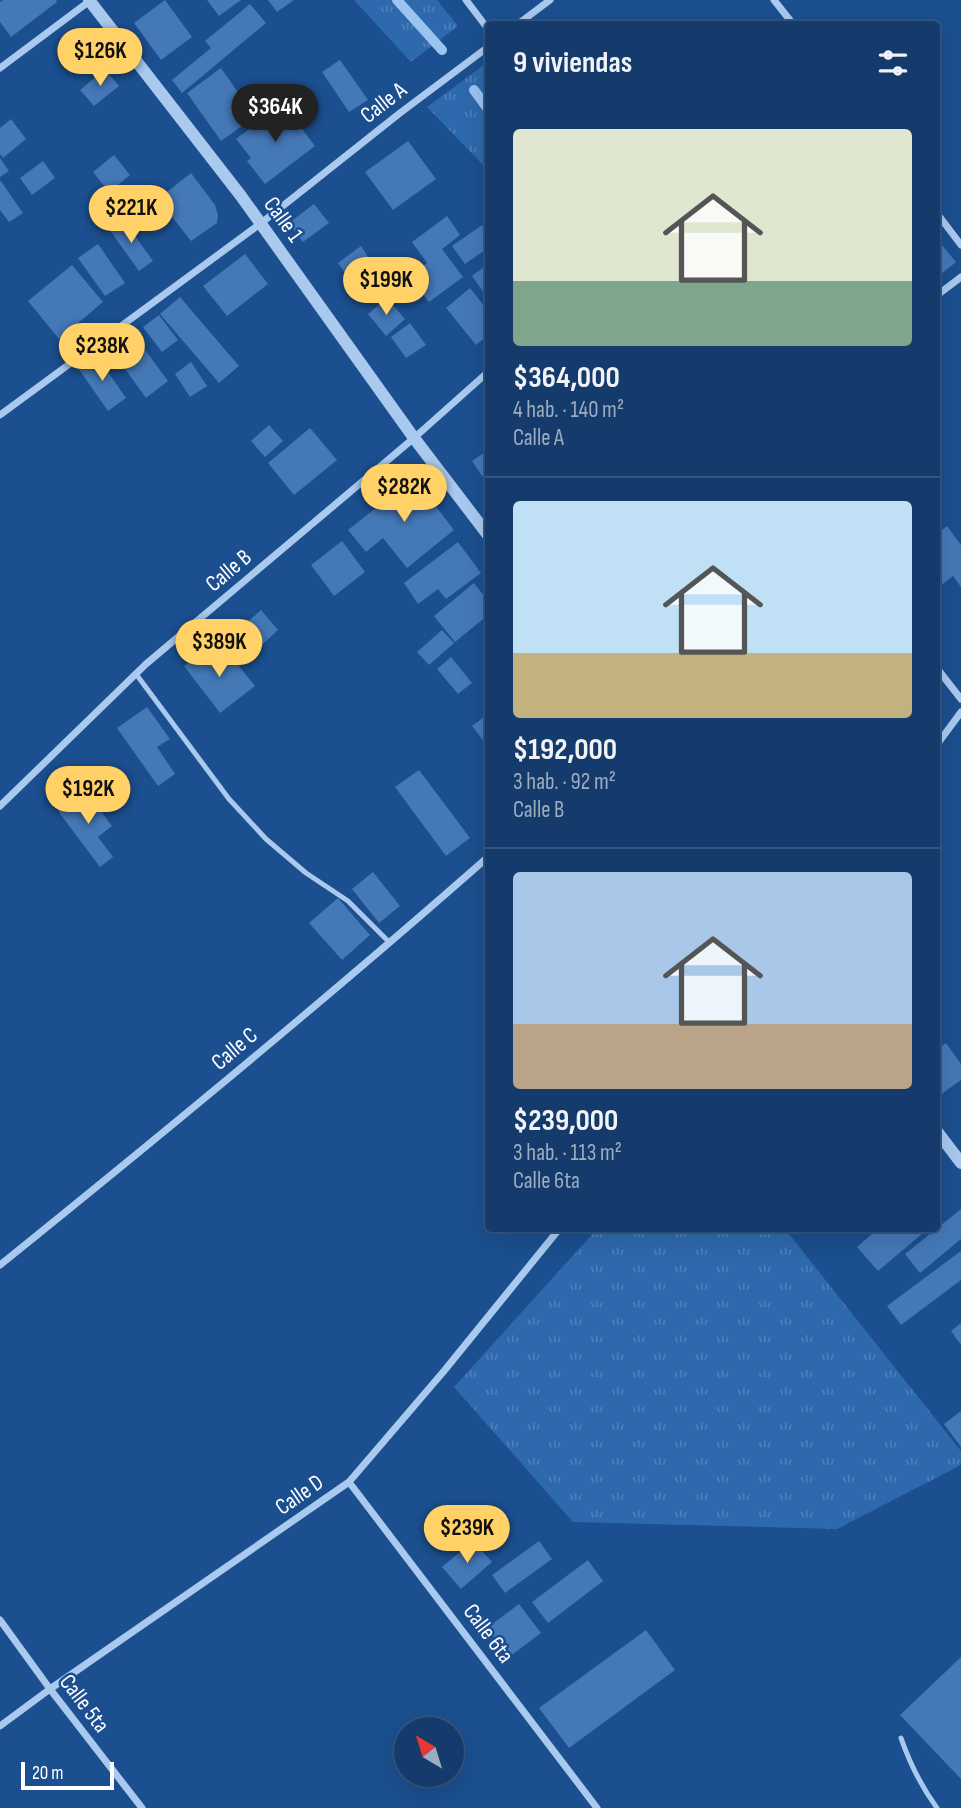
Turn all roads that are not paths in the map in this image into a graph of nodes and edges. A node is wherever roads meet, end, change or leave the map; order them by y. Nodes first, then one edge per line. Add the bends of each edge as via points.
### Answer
1 (90, 0) edge
2 (466, 0) edge
3 (550, 0) edge
4 (774, 0) edge
5 (522, 21) edge
6 (791, 21) edge
7 (485, 25) edge
8 (485, 49) edge
9 (0, 68) edge
10 (940, 217) edge
11 (260, 224) junction
12 (961, 245) edge
13 (961, 277) edge
14 (940, 293) edge
15 (485, 375) edge
16 (0, 415) edge
17 (414, 438) junction
18 (485, 532) edge
19 (940, 672) edge
20 (136, 674) junction
21 (961, 699) edge
22 (961, 712) edge
23 (940, 741) edge
24 (0, 806) edge
25 (485, 859) edge
26 (390, 943) junction
27 (940, 1135) edge
28 (961, 1163) edge
29 (557, 1232) edge
30 (0, 1265) edge
31 (349, 1482) junction
32 (0, 1620) edge
33 (50, 1689) junction
34 (0, 1726) edge
35 (901, 1738) dead end
36 (142, 1808) edge
37 (597, 1808) edge
38 (937, 1808) edge

1 - 9 street
1 - 11 street, Calle 1
2 - 7 street
3 - 5 street
4 - 6 street
8 - 11 street, Calle A
10 - 12 street
11 - 16 street, Calle A
11 - 17 street, Calle 1
13 - 14 street
15 - 17 street, Calle B
17 - 18 street, Calle 1
17 - 20 street, Calle B
19 - 21 street
20 - 24 street, Calle B
20 - 26 lane via 229,799 266,839 348,901
22 - 23 street
25 - 26 street, Calle C
26 - 30 street, Calle C
27 - 28 street
29 - 31 street, Calle D
31 - 33 street, Calle D
31 - 37 street, Calle 6ta
32 - 33 street, Calle 5ta
33 - 34 street, Calle D
33 - 36 street, Calle 5ta
35 - 38 lane via 916,1776

